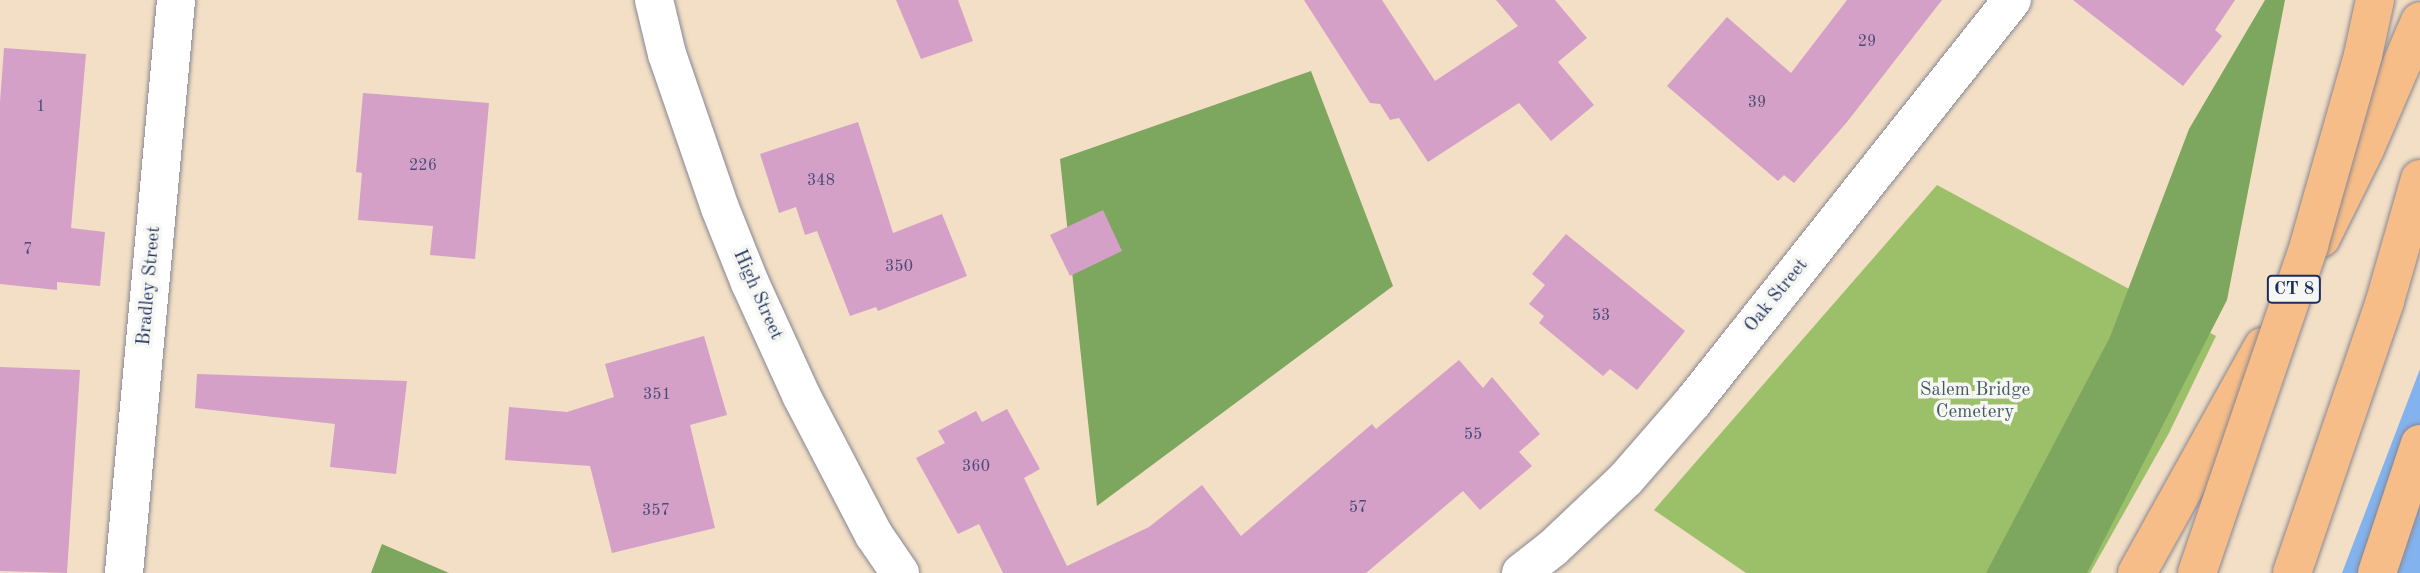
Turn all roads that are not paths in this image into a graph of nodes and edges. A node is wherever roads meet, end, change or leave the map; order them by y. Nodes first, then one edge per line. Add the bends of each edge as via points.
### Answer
1 (176, 0) edge
2 (654, 0) edge
3 (2012, 0) edge
4 (2375, 0) edge
5 (2420, 20) edge
6 (2420, 179) edge
7 (2420, 444) edge
8 (124, 573) edge
9 (900, 573) edge
10 (1521, 573) edge
11 (2137, 573) edge
12 (2197, 573) edge
13 (2292, 573) edge
14 (2377, 573) edge

1 - 8 street, Bradley Street
2 - 9 street, High Street via 667,54 750,282 801,395 874,535
3 - 10 street, Oak Street via 1693,402 1626,479
4 - 12 highway, CT 8, bridge via 2309,245
5 - 11 highway via 2365,149 2308,264
6 - 13 highway via 2385,301
7 - 14 highway

